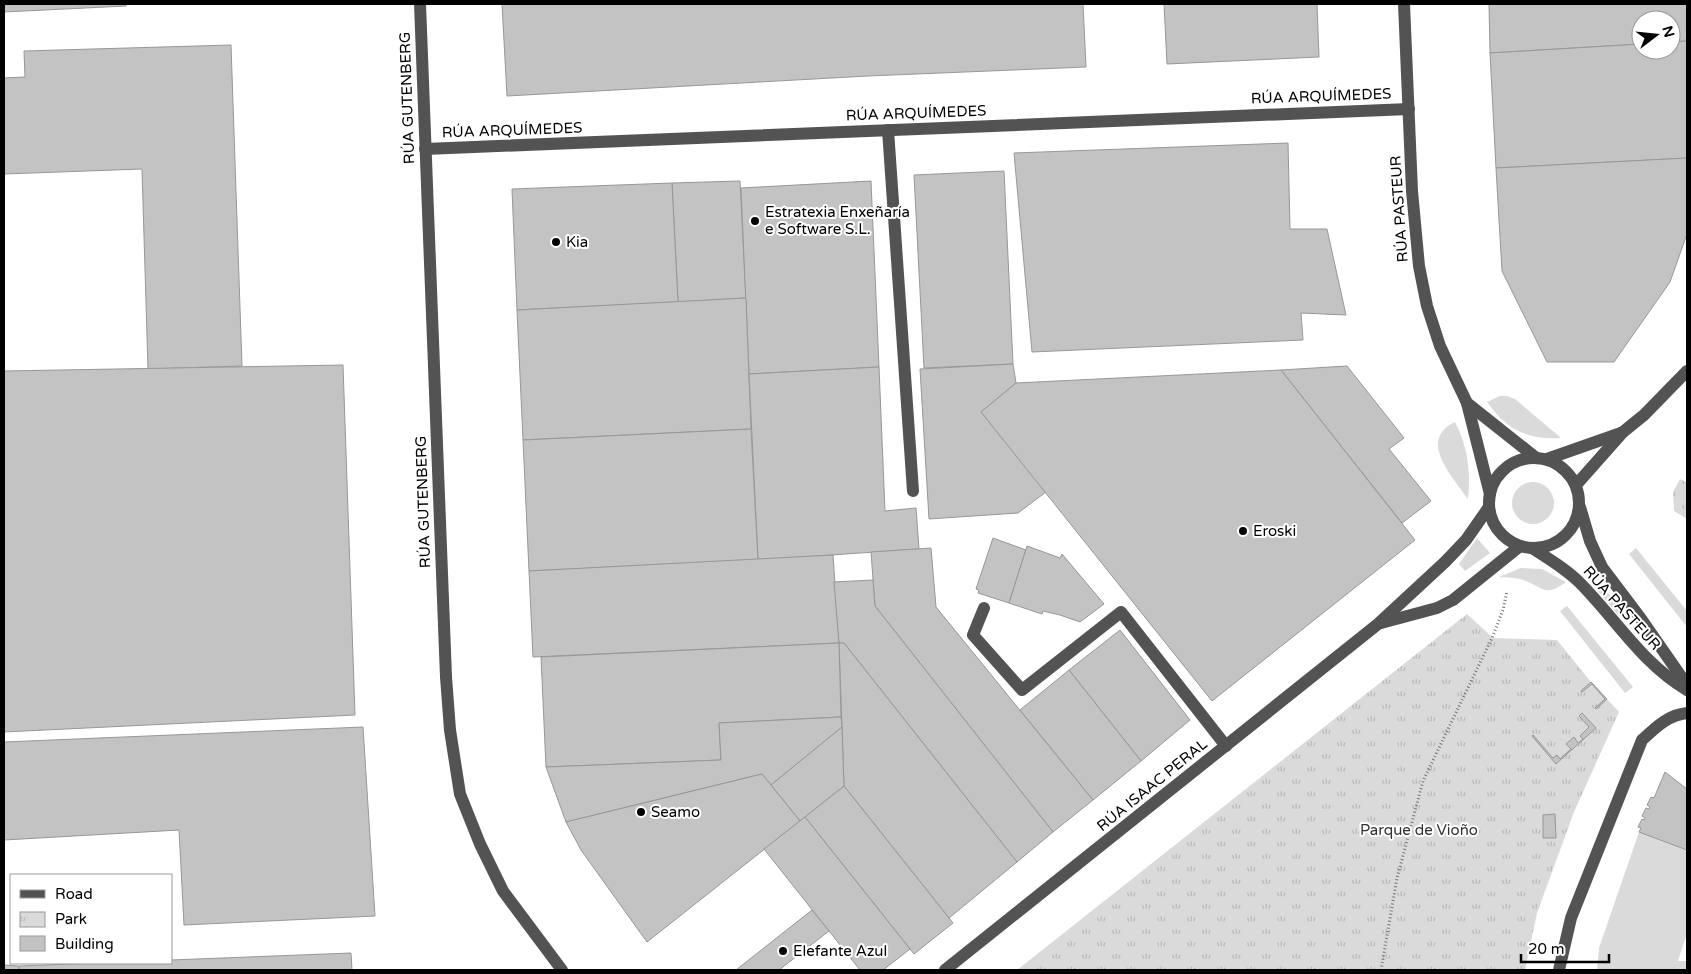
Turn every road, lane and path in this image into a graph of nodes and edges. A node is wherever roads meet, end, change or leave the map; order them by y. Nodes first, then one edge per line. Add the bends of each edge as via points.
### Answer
1 (420, 4) edge
2 (1404, 4) edge
3 (1409, 109) junction
4 (888, 130) junction
5 (425, 150) junction
6 (1687, 371) edge
7 (1467, 402) junction
8 (1623, 432) junction
9 (1541, 458) junction
10 (1576, 485) junction
11 (913, 491) dead end
12 (1490, 501) junction
13 (1579, 506) junction
14 (1526, 547) junction
15 (1507, 591) dead end
16 (984, 608) dead end
17 (1378, 624) junction
18 (1687, 686) edge
19 (1687, 690) edge
20 (1687, 713) edge
21 (1226, 746) junction
22 (562, 970) edge
23 (945, 970) edge
24 (1381, 970) edge
25 (1559, 970) edge

1 - 5 street, RÚA GUTENBERG
2 - 3 street, RÚA PASTEUR
3 - 4 street, RÚA ARQUÍMEDES
3 - 7 street, RÚA PASTEUR via 1419,266 1440,346
4 - 5 street, RÚA ARQUÍMEDES
4 - 11 street
5 - 22 street, RÚA GUTENBERG via 446,678 460,794 504,891
6 - 8 street
7 - 9 street, RÚA PASTEUR
7 - 12 street, RÚA PASTEUR
8 - 9 street
8 - 10 street
9 - 10 street via 1559,465
9 - 12 street via 1522,459 1501,472 1494,482
10 - 13 street
12 - 14 street via 1492,520 1499,531 1509,540
12 - 17 street, RÚA ISAAC PERAL via 1466,540
13 - 14 street via 1576,520 1559,541 1546,547
13 - 18 street, RÚA PASTEUR via 1602,567
14 - 17 street, RÚA ISAAC PERAL via 1437,608
14 - 19 street, RÚA PASTEUR via 1566,570 1582,584 1652,664
15 - 24 path via 1492,638 1422,781 1397,878
16 - 21 street via 973,635 1022,690 1121,612
17 - 21 street, RÚA ISAAC PERAL
20 - 25 street via 1660,723 1642,740 1571,918
21 - 23 street, RÚA ISAAC PERAL

